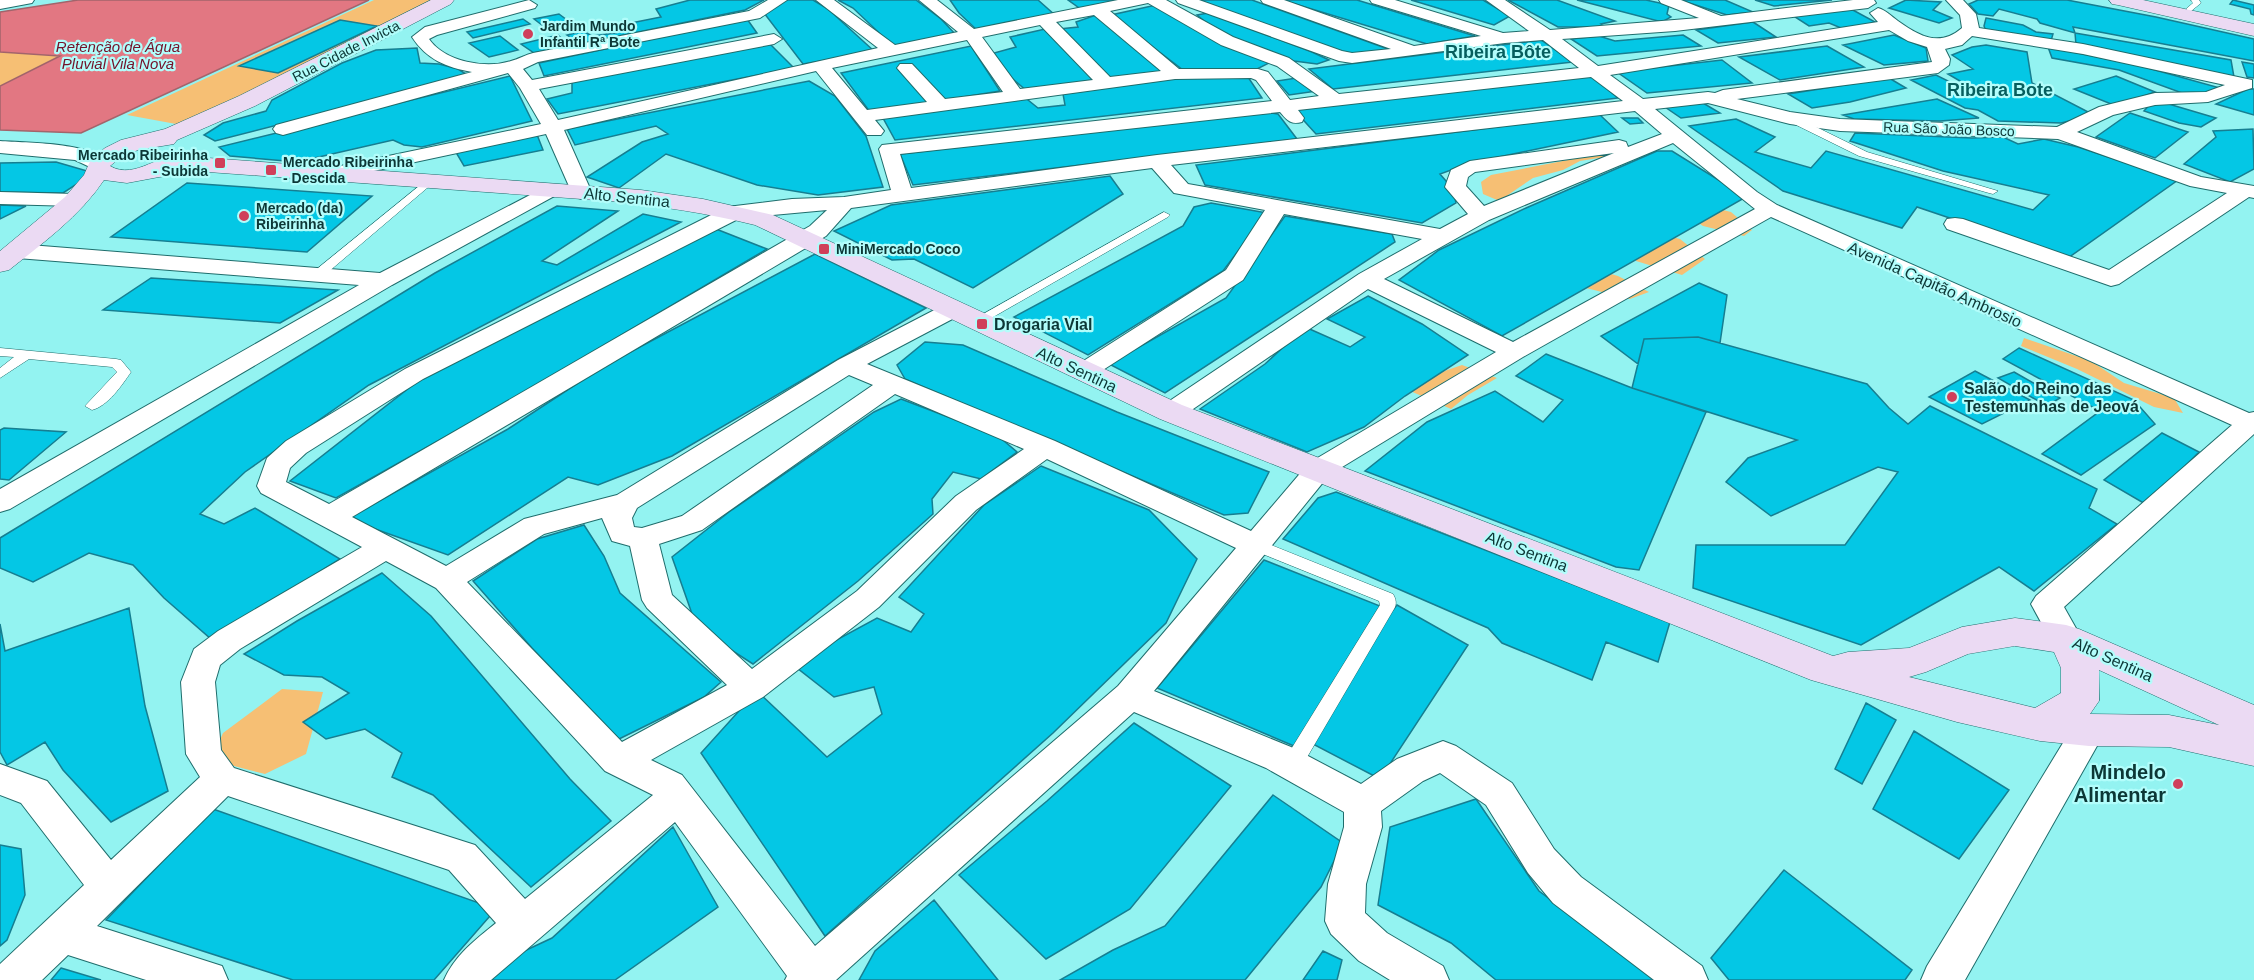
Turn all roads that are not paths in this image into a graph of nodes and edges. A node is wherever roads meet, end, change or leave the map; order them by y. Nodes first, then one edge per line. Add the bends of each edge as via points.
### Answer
1 (26, 0) edge
2 (445, 0) edge
3 (779, 0) edge
4 (824, 0) edge
5 (927, 0) edge
6 (1055, 0) edge
7 (1142, 0) edge
8 (1154, 0) edge
9 (1184, 0) edge
10 (1269, 0) edge
11 (1378, 0) edge
12 (1494, 0) edge
13 (1667, 0) edge
14 (1740, 0) edge
15 (1954, 0) edge
16 (2118, 0) edge
17 (2148, 0) edge
18 (1864, 1) edge
19 (529, 2) edge
20 (0, 4) edge
21 (2193, 4) edge
22 (1098, 10) junction
23 (1776, 14) junction
24 (754, 15) junction
25 (1076, 15) junction
26 (1045, 21) junction
27 (1720, 21) junction
28 (2254, 22) edge
29 (1890, 26) junction
30 (2254, 30) edge
31 (1969, 31) junction
32 (972, 35) junction
33 (1549, 37) junction
34 (1505, 38) junction
35 (774, 39) junction
36 (1934, 45) junction
37 (891, 51) junction
38 (1416, 51) junction
39 (512, 67) junction
40 (812, 67) junction
41 (906, 68) dead end
42 (1297, 70) junction
43 (1593, 72) junction
44 (1175, 74) junction
45 (1262, 76) junction
46 (1107, 84) junction
47 (2249, 84) edge
48 (528, 86) junction
49 (1015, 96) junction
50 (1708, 97) junction
51 (1335, 100) junction
52 (247, 101) junction
53 (940, 105) junction
54 (1638, 105) junction
55 (1285, 106) junction
56 (861, 116) junction
57 (1790, 118) junction
58 (553, 127) junction
59 (283, 129) dead end
60 (2060, 133) junction
61 (1668, 138) junction
62 (1316, 142) junction
63 (135, 144) junction
64 (0, 147) edge
65 (188, 148) junction
66 (889, 149) junction
67 (63, 152) junction
68 (1157, 161) junction
69 (99, 166) junction
70 (271, 170) junction
71 (151, 172) junction
72 (331, 174) junction
73 (429, 181) junction
74 (551, 190) junction
75 (1993, 191) dead end
76 (2249, 191) edge
77 (582, 193) junction
78 (903, 195) junction
79 (0, 198) edge
80 (75, 200) junction
81 (844, 203) junction
82 (1278, 206) junction
83 (1770, 209) junction
84 (735, 212) junction
85 (1164, 215) dead end
86 (1481, 215) junction
87 (56, 219) junction
88 (1955, 224) dead end
89 (1443, 236) junction
90 (804, 239) junction
91 (8, 257) edge
92 (316, 276) junction
93 (1368, 279) junction
94 (384, 280) junction
95 (965, 316) junction
96 (0, 352) edge
97 (1514, 352) junction
98 (25, 354) junction
99 (847, 365) junction
100 (1083, 372) junction
101 (0, 374) edge
102 (891, 385) junction
103 (92, 406) dead end
104 (1171, 412) junction
105 (2253, 423) edge
106 (1045, 447) junction
107 (1319, 469) junction
108 (0, 502) edge
109 (626, 502) junction
110 (328, 518) junction
111 (643, 539) junction
112 (1256, 545) junction
113 (384, 548) junction
114 (447, 580) junction
115 (2066, 639) junction
116 (1962, 641) junction
117 (1825, 669) junction
118 (751, 688) junction
119 (1130, 696) junction
120 (1977, 711) junction
121 (2254, 723) edge
122 (2040, 725) junction
123 (2089, 730) junction
124 (2254, 749) edge
125 (618, 761) junction
126 (1292, 765) junction
127 (0, 779) edge
128 (222, 779) junction
129 (678, 797) junction
130 (1362, 804) junction
131 (110, 888) junction
132 (523, 925) junction
133 (62, 934) junction
134 (809, 977) edge
135 (13, 980) edge
136 (207, 980) edge
137 (465, 980) edge
138 (1428, 980) edge
139 (1687, 980) edge
140 (1942, 980) edge

1 - 20 street
2 - 52 main road, Rua Cidade Invicta
3 - 24 street
4 - 37 street
5 - 32 street
6 - 25 street
7 - 22 street
8 - 42 street via 1227,41
9 - 38 street via 1339,56
10 - 38 street
11 - 34 street
12 - 33 street, Avenida Capitão Ambrosio
13 - 27 street
14 - 23 street
15 - 31 street via 1968,14
16 - 30 main road
17 - 21 main road
18 - 23 street
18 - 29 street
19 - 39 street via 420,37 439,57 454,64
21 - 28 main road
22 - 25 street
22 - 44 street
23 - 27 street
24 - 35 street
24 - 39 street via 533,58
25 - 26 street
26 - 32 street
26 - 46 street
27 - 33 street
29 - 36 street
29 - 43 street
31 - 36 street via 1954,42
31 - 47 street via 2083,49
32 - 37 street
32 - 49 street
33 - 34 street
33 - 43 street, Avenida Capitão Ambrosio
34 - 38 street
35 - 40 street
35 - 48 street
36 - 50 street via 1941,58 1940,64 1932,69
37 - 40 street
39 - 48 street
39 - 59 street
40 - 56 street
40 - 58 street
41 - 53 street
42 - 45 street
42 - 51 street
43 - 51 street
43 - 54 street, Avenida Capitão Ambrosio
44 - 45 street
44 - 46 street
45 - 55 street
46 - 49 street
47 - 60 street via 2208,97 2155,99 2106,111
48 - 58 street
49 - 53 street
50 - 54 street, Rua São João Bosco
50 - 57 street, Rua São João Bosco
51 - 55 street
52 - 63 main road, Rua Cidade Invicta via 172,134
52 - 65 main road, Rua Cidade Invicta via 192,135
53 - 56 street
54 - 61 street, Avenida Capitão Ambrosio
54 - 62 street, Rua São João Bosco
55 - 62 street
55 - 66 street
56 - 66 street
57 - 60 street, Rua São João Bosco via 1840,126
57 - 75 lane via 1863,154
58 - 72 street
58 - 77 street
60 - 76 street, Rua São João Bosco via 2197,182
61 - 83 street, Avenida Capitão Ambrosio
61 - 86 street
61 - 86 street via 1470,166 1458,174 1455,187
62 - 68 street, Rua São João Bosco
63 - 65 main road, Alto Sentina via 171,139
63 - 67 street
63 - 69 main road via 105,158
64 - 67 street
65 - 70 main road, Alto Sentina via 213,163
65 - 71 main road, Rua Cidade Invicta via 182,159
66 - 78 street
67 - 69 street via 91,158
68 - 78 street, Rua São João Bosco
68 - 82 street via 1181,189
69 - 71 main road, Alto Sentina via 104,173 114,176
69 - 80 main road
70 - 71 main road, Alto Sentina via 208,165
70 - 72 main road, Alto Sentina
71 - 87 main road, Rua Cidade Invicta
72 - 73 main road, Alto Sentina
73 - 74 main road, Alto Sentina
73 - 92 lane
74 - 77 main road, Alto Sentina
74 - 94 street
76 - 88 street via 2111,279
77 - 84 main road, Alto Sentina
78 - 81 street, Rua São João Bosco
79 - 80 street
80 - 87 main road
81 - 84 street, Rua São João Bosco
81 - 90 street via 830,221
82 - 89 street
82 - 100 street via 1235,275
83 - 97 street
83 - 105 street, Avenida Capitão Ambrosio
84 - 90 main road, Alto Sentina via 764,220
84 - 110 street, Rua São João Bosco via 414,374 296,447 277,464 271,486
85 - 95 lane
86 - 89 street
87 - 91 main road
89 - 93 street
90 - 95 main road, Alto Sentina
90 - 110 street
91 - 92 street
92 - 94 street
93 - 97 street
93 - 104 street
94 - 108 street
95 - 99 street
95 - 100 main road, Alto Sentina
96 - 98 lane
97 - 107 street
98 - 101 lane
98 - 103 lane via 116,363 124,372
99 - 102 street
99 - 109 street
100 - 104 main road, Alto Sentina
102 - 106 street
102 - 111 street via 692,523
104 - 107 main road, Alto Sentina
105 - 115 street via 2047,604
106 - 112 street
106 - 118 street via 966,503 868,599
107 - 112 street
107 - 117 main road, Alto Sentina
109 - 111 street via 617,518 622,534
109 - 114 street via 534,526
110 - 113 street
111 - 118 street via 658,600
112 - 119 street
112 - 126 lane via 1387,598 1388,605
113 - 114 street
113 - 128 street via 229,640 206,658 198,682 204,754
114 - 125 street
115 - 116 main road, Alto Sentina via 2015,632
115 - 121 main road, Alto Sentina
115 - 122 main road via 2078,658 2083,679 2079,701
116 - 117 main road, Alto Sentina via 1913,662
116 - 120 main road via 1946,667 1952,690
117 - 120 main road, Alto Sentina
118 - 125 street
119 - 126 street
119 - 134 street
120 - 122 main road, Alto Sentina
122 - 123 main road, Alto Sentina
123 - 124 main road, Alto Sentina via 2169,731
123 - 140 street
125 - 129 street via 669,786
126 - 130 street
127 - 131 street via 34,792
128 - 131 street
128 - 132 street via 462,857
129 - 132 street
129 - 134 street
130 - 138 street via 1363,827 1347,884 1346,921 1373,946
130 - 139 street via 1410,770 1443,756 1499,794 1541,861 1567,890
131 - 133 street
132 - 137 street
133 - 135 street
133 - 136 street

